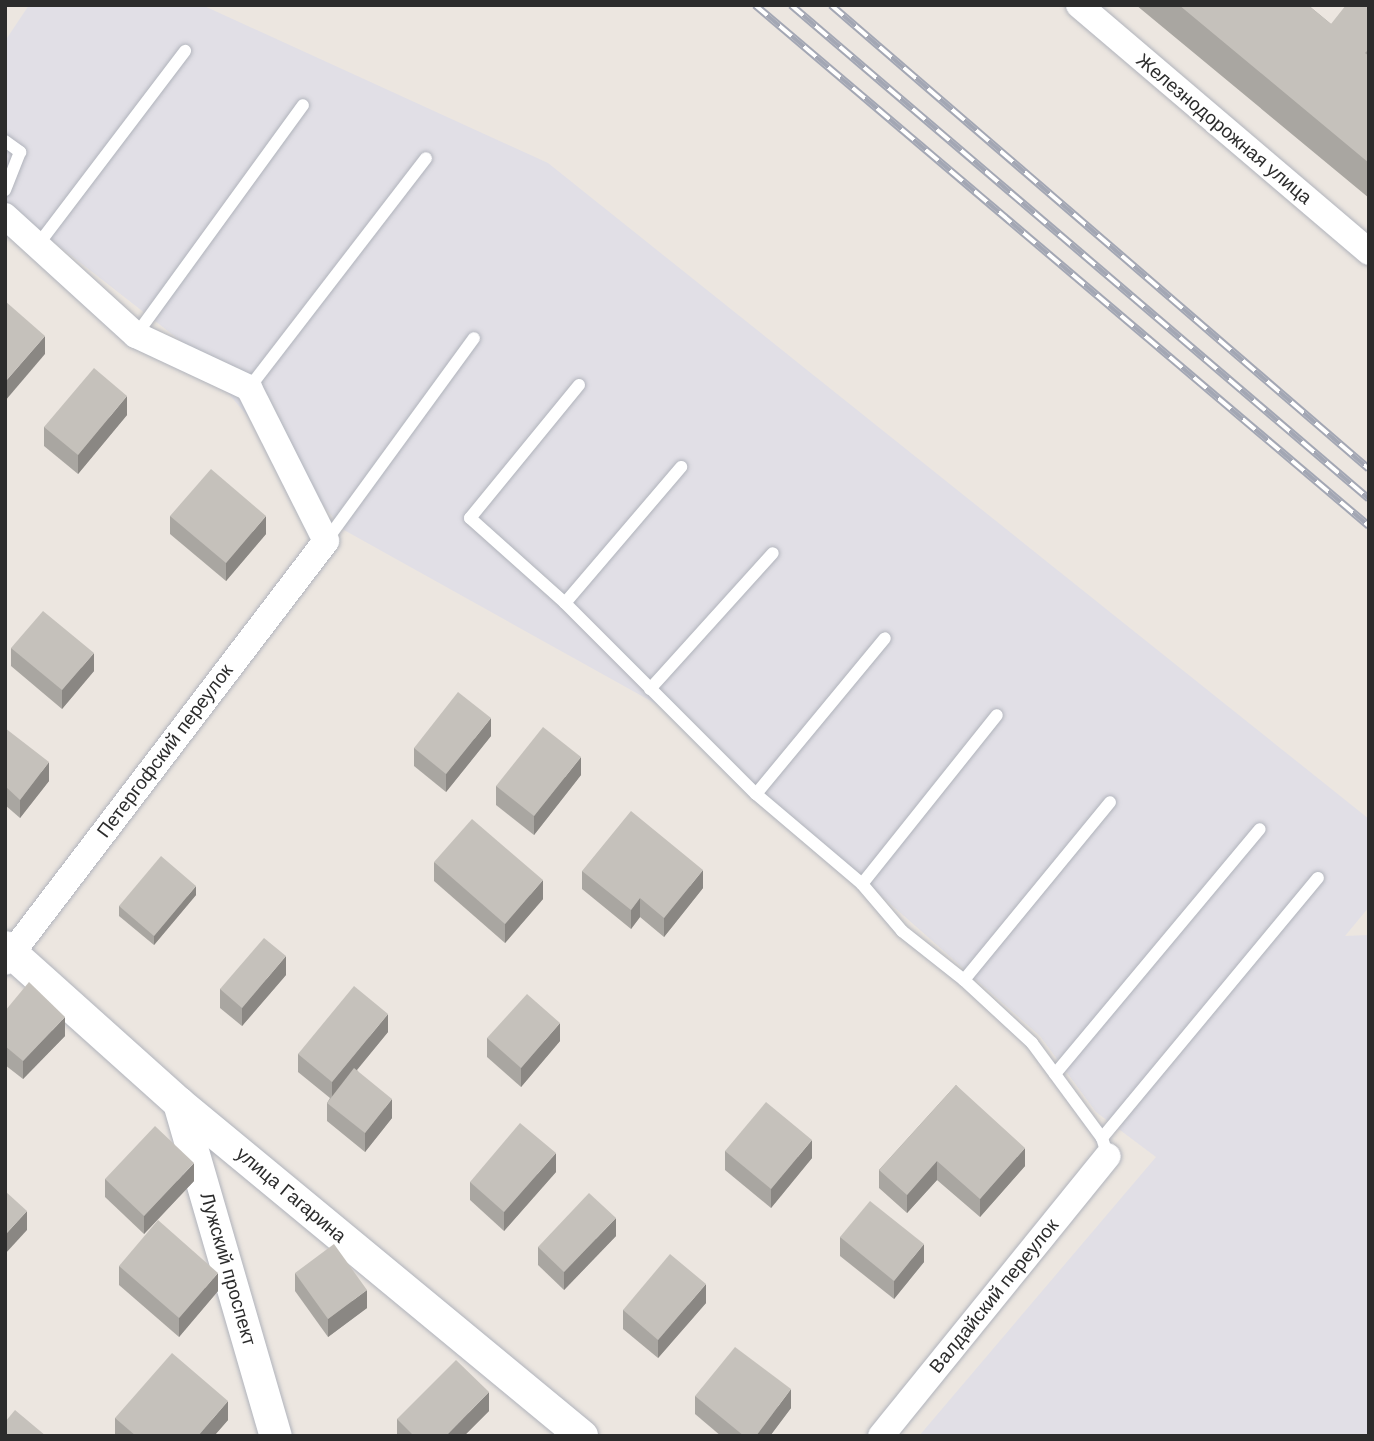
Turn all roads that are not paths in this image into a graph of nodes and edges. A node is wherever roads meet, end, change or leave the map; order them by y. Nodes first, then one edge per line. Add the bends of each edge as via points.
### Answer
1 (1079, 5) edge
2 (185, 51) dead end
3 (303, 105) dead end
4 (5, 141) edge
5 (426, 158) dead end
6 (5, 190) edge
7 (5, 216) edge
8 (36, 249) junction
9 (1369, 252) edge
10 (136, 335) junction
11 (474, 338) dead end
12 (579, 385) dead end
13 (249, 388) junction
14 (681, 467) dead end
15 (326, 541) junction
16 (773, 553) dead end
17 (565, 603) junction
18 (885, 638) dead end
19 (650, 689) junction
20 (997, 715) dead end
21 (756, 794) junction
22 (1110, 802) dead end
23 (1260, 829) dead end
24 (1318, 878) dead end
25 (862, 884) junction
26 (8, 954) edge
27 (964, 980) junction
28 (1055, 1074) junction
29 (179, 1103) junction
30 (1105, 1147) junction
31 (276, 1436) edge
32 (582, 1436) edge
33 (881, 1436) edge

1 - 9 street, Железнодорожная улица
2 - 8 lane
3 - 10 lane
4 - 6 lane via 20,152
5 - 13 lane
7 - 8 street
8 - 10 street
10 - 13 street
11 - 15 lane
12 - 17 lane via 470,518
13 - 15 street
14 - 17 lane
15 - 26 street, Петергофский переулок
16 - 19 lane
17 - 19 lane
18 - 21 lane
19 - 21 lane
20 - 25 lane
21 - 25 lane
22 - 27 lane
23 - 28 lane
24 - 30 lane
25 - 27 lane via 902,931
26 - 29 street, улица Гагарина
27 - 28 lane via 1032,1043
28 - 30 lane
29 - 31 street, Лужский проспект
29 - 32 street, улица Гагарина
30 - 33 street, Валдайский переулок

